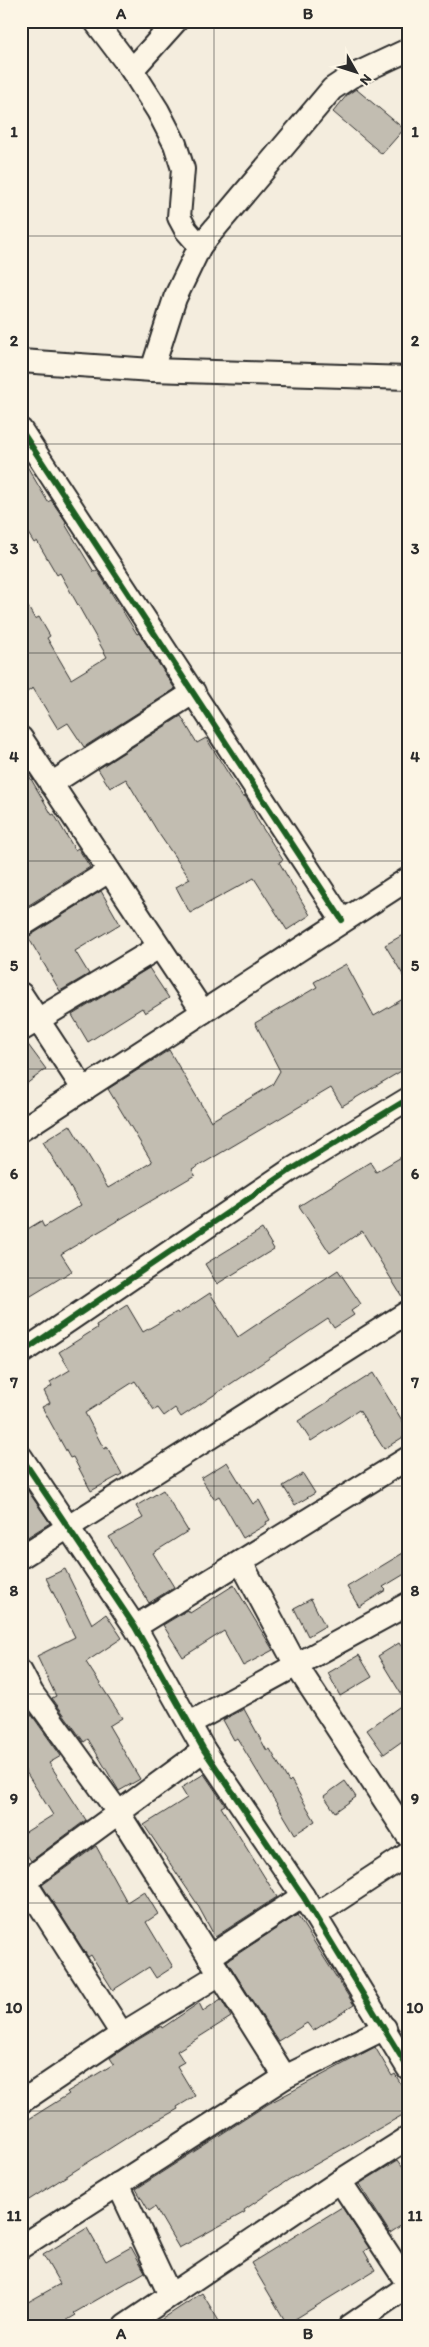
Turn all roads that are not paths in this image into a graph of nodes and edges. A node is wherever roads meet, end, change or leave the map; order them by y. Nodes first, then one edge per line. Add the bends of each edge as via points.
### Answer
1 (95, 21) edge
2 (176, 21) edge
3 (408, 50) edge
4 (132, 70) junction
5 (200, 246) junction
6 (21, 360) edge
7 (152, 370) junction
8 (408, 378) edge
9 (21, 430) edge
10 (194, 692) junction
11 (21, 738) edge
12 (51, 784) junction
13 (109, 871) junction
14 (408, 879) edge
15 (342, 920) junction
16 (21, 926) edge
17 (159, 947) junction
18 (21, 994) edge
19 (203, 1012) junction
20 (29, 1025) edge
21 (84, 1090) junction
22 (408, 1098) edge
23 (21, 1130) edge
24 (408, 1312) edge
25 (21, 1353) edge
26 (21, 1457) edge
27 (408, 1458) edge
28 (68, 1527) junction
29 (21, 1557) edge
30 (241, 1562) junction
31 (406, 1608) edge
32 (135, 1627) junction
33 (296, 1665) junction
34 (21, 1672) edge
35 (27, 1696) edge
36 (190, 1723) junction
37 (204, 1750) junction
38 (118, 1812) junction
39 (408, 1836) edge
40 (408, 1854) edge
41 (23, 1879) edge
42 (309, 1905) junction
43 (215, 1966) junction
44 (385, 2028) junction
45 (122, 2034) junction
46 (408, 2068) edge
47 (285, 2077) junction
48 (21, 2102) edge
49 (408, 2138) edge
50 (340, 2181) junction
51 (118, 2184) junction
52 (21, 2247) edge
53 (408, 2285) edge
54 (170, 2295) junction
55 (126, 2326) edge
56 (350, 2326) edge

1 - 4 street
2 - 4 street
3 - 5 street via 332,89
4 - 5 street via 175,144 183,169 179,217
5 - 7 street via 175,298
6 - 7 street
7 - 8 street
9 - 10 street
10 - 12 street
10 - 15 street
11 - 12 street
12 - 13 street
13 - 16 street
13 - 17 street
14 - 15 street
15 - 19 street
17 - 19 street
17 - 20 street
18 - 20 street
19 - 21 street
20 - 21 street
21 - 23 street
22 - 25 street via 289,1170
24 - 28 street
26 - 28 street
27 - 30 street
28 - 29 street
28 - 32 street
30 - 32 street
30 - 33 street
31 - 33 street
32 - 36 street
33 - 36 street
33 - 39 street
34 - 35 street
35 - 38 street
36 - 37 street
37 - 38 street
37 - 42 street
38 - 41 street
38 - 43 street
40 - 42 street
41 - 45 street
42 - 43 street
42 - 44 street
43 - 45 street
43 - 47 street
44 - 46 street
44 - 47 street
45 - 48 street
47 - 51 street
49 - 50 street
50 - 53 street
50 - 54 street
51 - 52 street
51 - 54 street
53 - 56 street
54 - 55 street

